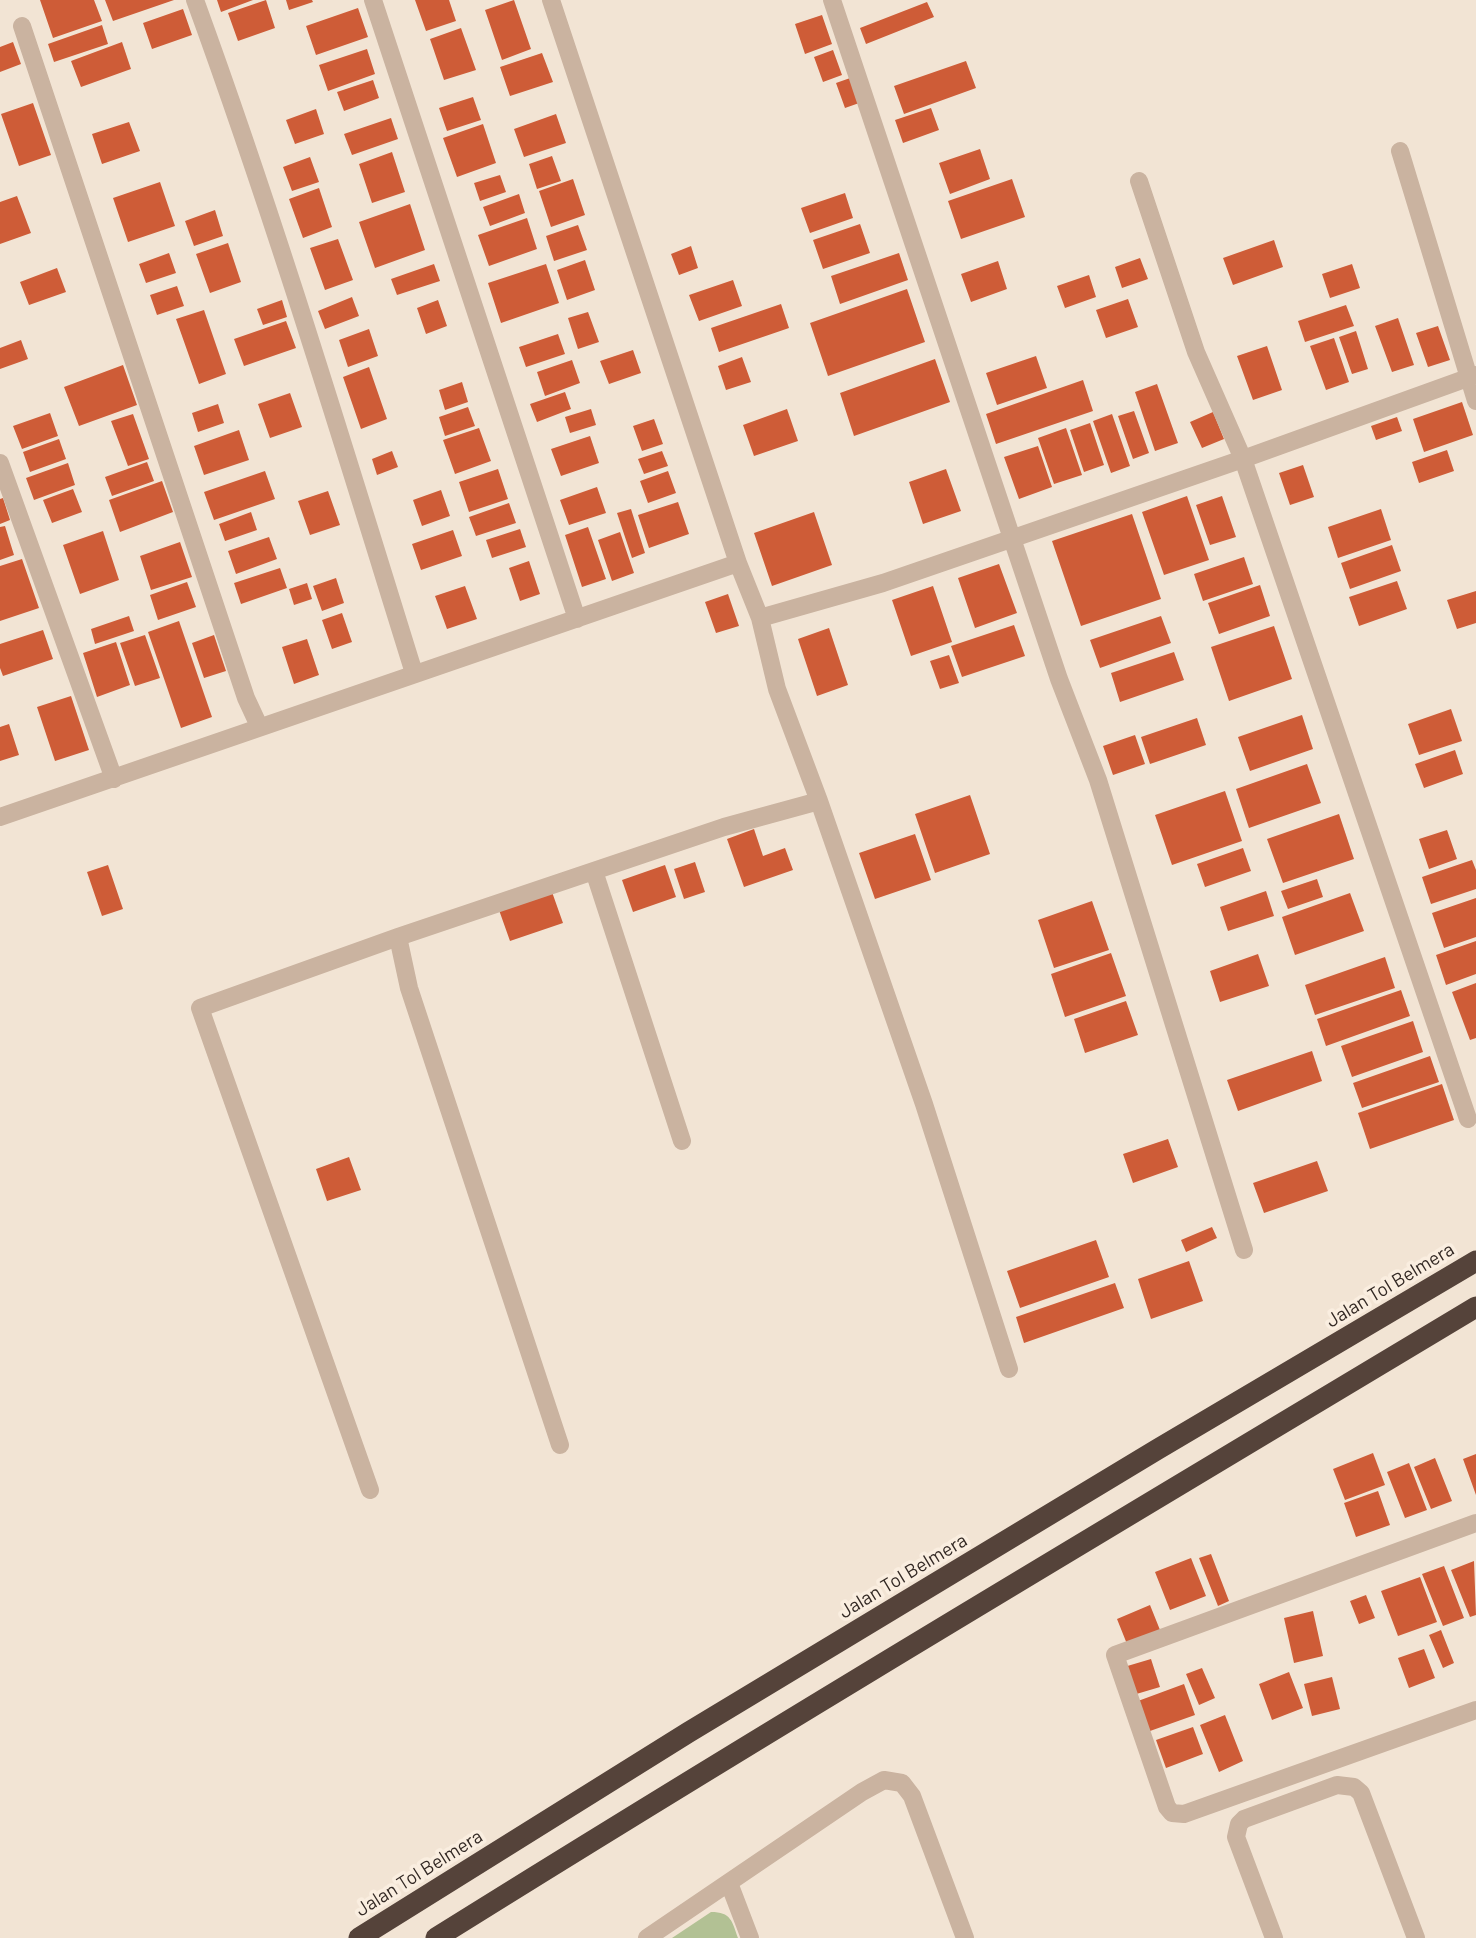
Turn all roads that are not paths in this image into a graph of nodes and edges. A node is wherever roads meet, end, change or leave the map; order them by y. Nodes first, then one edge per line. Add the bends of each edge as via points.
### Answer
1 (195, 0) edge
2 (373, 0) edge
3 (551, 0) edge
4 (832, 0) edge
5 (22, 26) dead end
6 (1400, 151) dead end
7 (1139, 181) dead end
8 (1472, 376) edge
9 (1476, 401) edge
10 (1243, 459) junction
11 (0, 463) edge
12 (1013, 537) junction
13 (738, 563) junction
14 (760, 618) junction
15 (577, 619) junction
16 (414, 673) junction
17 (259, 726) junction
18 (114, 779) junction
19 (819, 801) junction
20 (0, 817) edge
21 (594, 871) junction
22 (398, 937) junction
23 (1468, 1119) dead end
24 (682, 1141) dead end
25 (1244, 1250) dead end
26 (1476, 1261) edge
27 (1476, 1307) edge
28 (1009, 1369) dead end
29 (560, 1445) dead end
30 (370, 1490) dead end
31 (1476, 1523) edge
32 (1476, 1710) edge
33 (729, 1882) junction
34 (359, 1938) edge
35 (436, 1938) edge
36 (647, 1938) edge
37 (750, 1938) edge
38 (965, 1938) edge
39 (1274, 1938) edge
40 (1416, 1938) edge

1 - 16 street via 295,292
2 - 15 street
3 - 13 street
4 - 12 street
5 - 17 street
6 - 8 street
7 - 10 street via 1196,352
8 - 9 street
8 - 10 street
10 - 12 street
10 - 23 street
11 - 18 street
12 - 14 street via 883,583
12 - 25 street via 1098,780
13 - 14 street
13 - 15 street
14 - 19 street via 777,689
15 - 16 street
16 - 17 street
17 - 18 street
18 - 20 street
19 - 21 street
19 - 28 street
21 - 22 street
21 - 24 street
22 - 29 street via 410,988
22 - 30 street via 200,1008
26 - 34 highway, Jalan Tol Belmera via 689,1731
27 - 35 highway via 680,1785
31 - 32 street via 1115,1655 1167,1807 1178,1814
33 - 36 street
33 - 37 street
33 - 38 street via 862,1792 884,1780 902,1783 912,1796
39 - 40 street via 1236,1837 1239,1824 1337,1785 1362,1793

